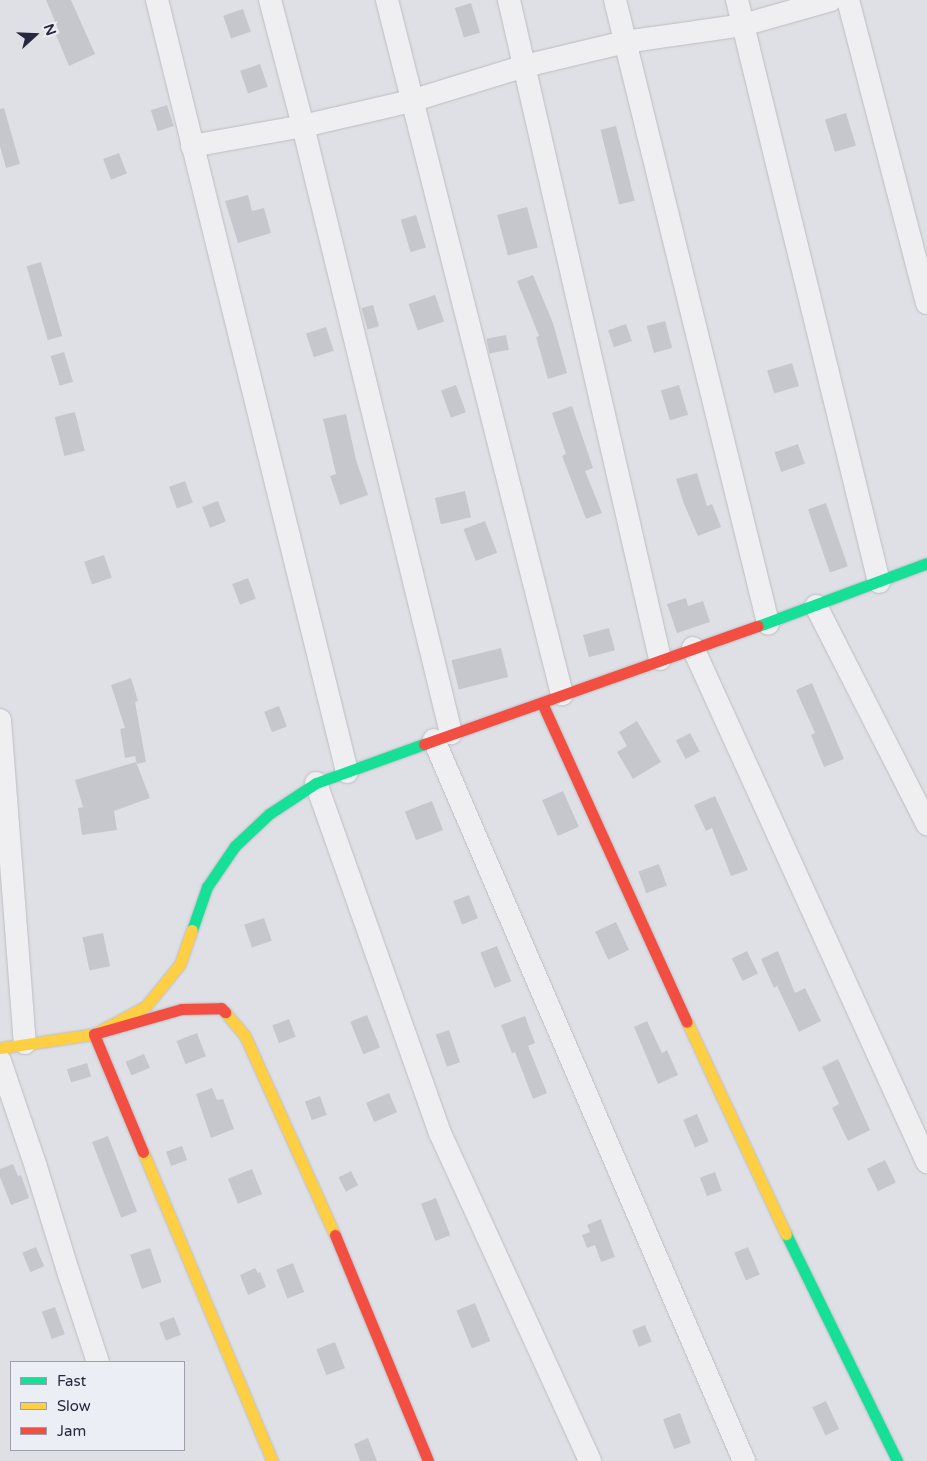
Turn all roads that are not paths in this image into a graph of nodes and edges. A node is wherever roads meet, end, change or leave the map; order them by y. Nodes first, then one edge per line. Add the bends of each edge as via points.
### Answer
1 (157, 0) edge
2 (270, 0) edge
3 (387, 0) edge
4 (509, 0) edge
5 (615, 0) edge
6 (737, 0) edge
7 (831, 0) edge
8 (848, 0) edge
9 (743, 25) junction
10 (625, 42) junction
11 (525, 66) junction
12 (411, 101) junction
13 (304, 126) junction
14 (192, 146) junction
15 (927, 303) edge
16 (927, 564) edge
17 (880, 582) junction
18 (816, 606) junction
19 (768, 623) junction
20 (693, 648) junction
21 (660, 659) junction
22 (552, 698) junction
23 (0, 720) edge
24 (442, 737) junction
25 (347, 772) junction
26 (316, 783) junction
27 (927, 824) edge
28 (94, 1034) junction
29 (25, 1043) junction
30 (0, 1048) edge
31 (0, 1061) edge
32 (927, 1162) edge
33 (98, 1361) edge
34 (272, 1461) edge
35 (428, 1461) edge
36 (590, 1461) edge
37 (744, 1461) edge
38 (898, 1461) edge

1 - 14 street
2 - 13 street
3 - 12 street
4 - 11 street
5 - 10 street
6 - 9 street
7 - 9 street
8 - 15 street
9 - 10 street
9 - 17 street
10 - 11 street
10 - 19 street
11 - 12 street
11 - 21 street
12 - 13 street
12 - 22 street
13 - 14 street
13 - 24 street
14 - 25 street
16 - 17 street
17 - 18 street
18 - 19 street
18 - 27 street
19 - 20 street
20 - 21 street
20 - 32 street
21 - 22 street
22 - 24 street
22 - 38 street via 751,1164
23 - 29 street
24 - 25 street
24 - 37 street
25 - 26 street
26 - 28 street via 269,814 235,846 207,887 180,964 146,1006
26 - 36 street via 440,1133
28 - 29 street
28 - 34 street
28 - 35 street via 182,1009 221,1008 245,1036 342,1250
29 - 30 street
31 - 33 street

